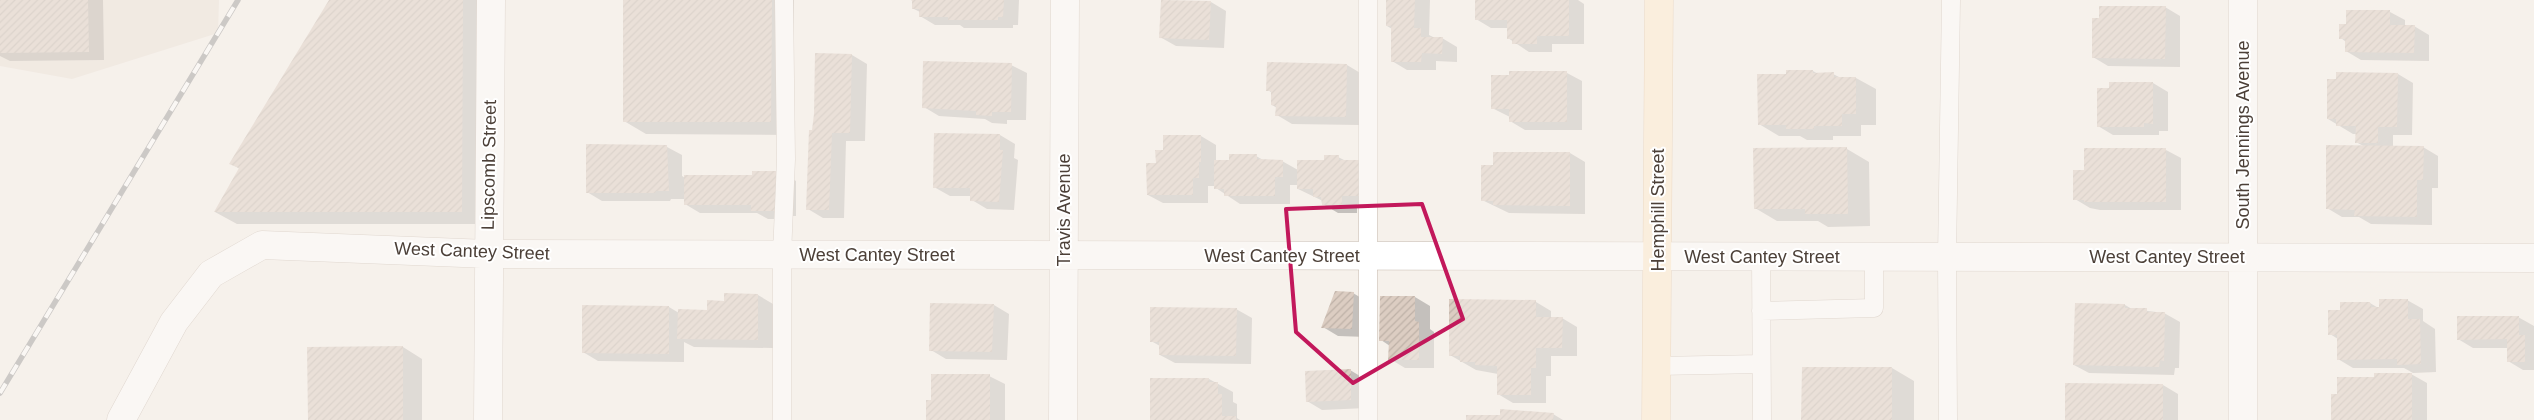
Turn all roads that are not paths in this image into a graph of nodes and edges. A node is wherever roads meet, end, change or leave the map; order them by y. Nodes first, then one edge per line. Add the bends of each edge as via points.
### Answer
1 (491, 0) edge
2 (784, 0) edge
3 (1065, 0) edge
4 (1368, 0) edge
5 (1659, 0) edge
6 (1951, 0) edge
7 (2243, 0) edge
8 (488, 254) junction
9 (782, 255) junction
10 (1064, 255) junction
11 (1369, 256) junction
12 (1657, 256) junction
13 (1761, 256) junction
14 (1874, 257) junction
15 (1947, 257) junction
16 (2243, 258) junction
17 (2534, 258) edge
18 (1761, 311) junction
19 (1761, 364) junction
20 (1656, 366) junction
21 (121, 420) edge
22 (488, 420) edge
23 (782, 420) edge
24 (1063, 420) edge
25 (1368, 420) edge
26 (1656, 420) edge
27 (1762, 420) edge
28 (1948, 420) edge
29 (2243, 420) edge

1 - 8 street, Lipscomb Street
2 - 9 lane via 786,159
3 - 10 street, Travis Avenue
4 - 11 lane
5 - 12 main road, Hemphill Street
6 - 15 lane
7 - 16 street, South Jennings Avenue
8 - 9 street, West Cantey Street
8 - 21 street, West Cantey Street via 262,245 211,274 174,322
8 - 22 street, Lipscomb Street
9 - 10 street, West Cantey Street
9 - 23 lane
10 - 11 street, West Cantey Street
10 - 24 street, Travis Avenue
11 - 12 street, West Cantey Street
11 - 25 lane
12 - 13 street, West Cantey Street
12 - 20 main road, Hemphill Street
13 - 14 street, West Cantey Street
13 - 18 lane
14 - 15 street, West Cantey Street
14 - 18 lane via 1874,308
15 - 16 street, West Cantey Street
15 - 28 lane
16 - 17 street, West Cantey Street
16 - 29 street, South Jennings Avenue
18 - 19 lane
19 - 20 lane
19 - 27 lane
20 - 26 main road, Hemphill Street

